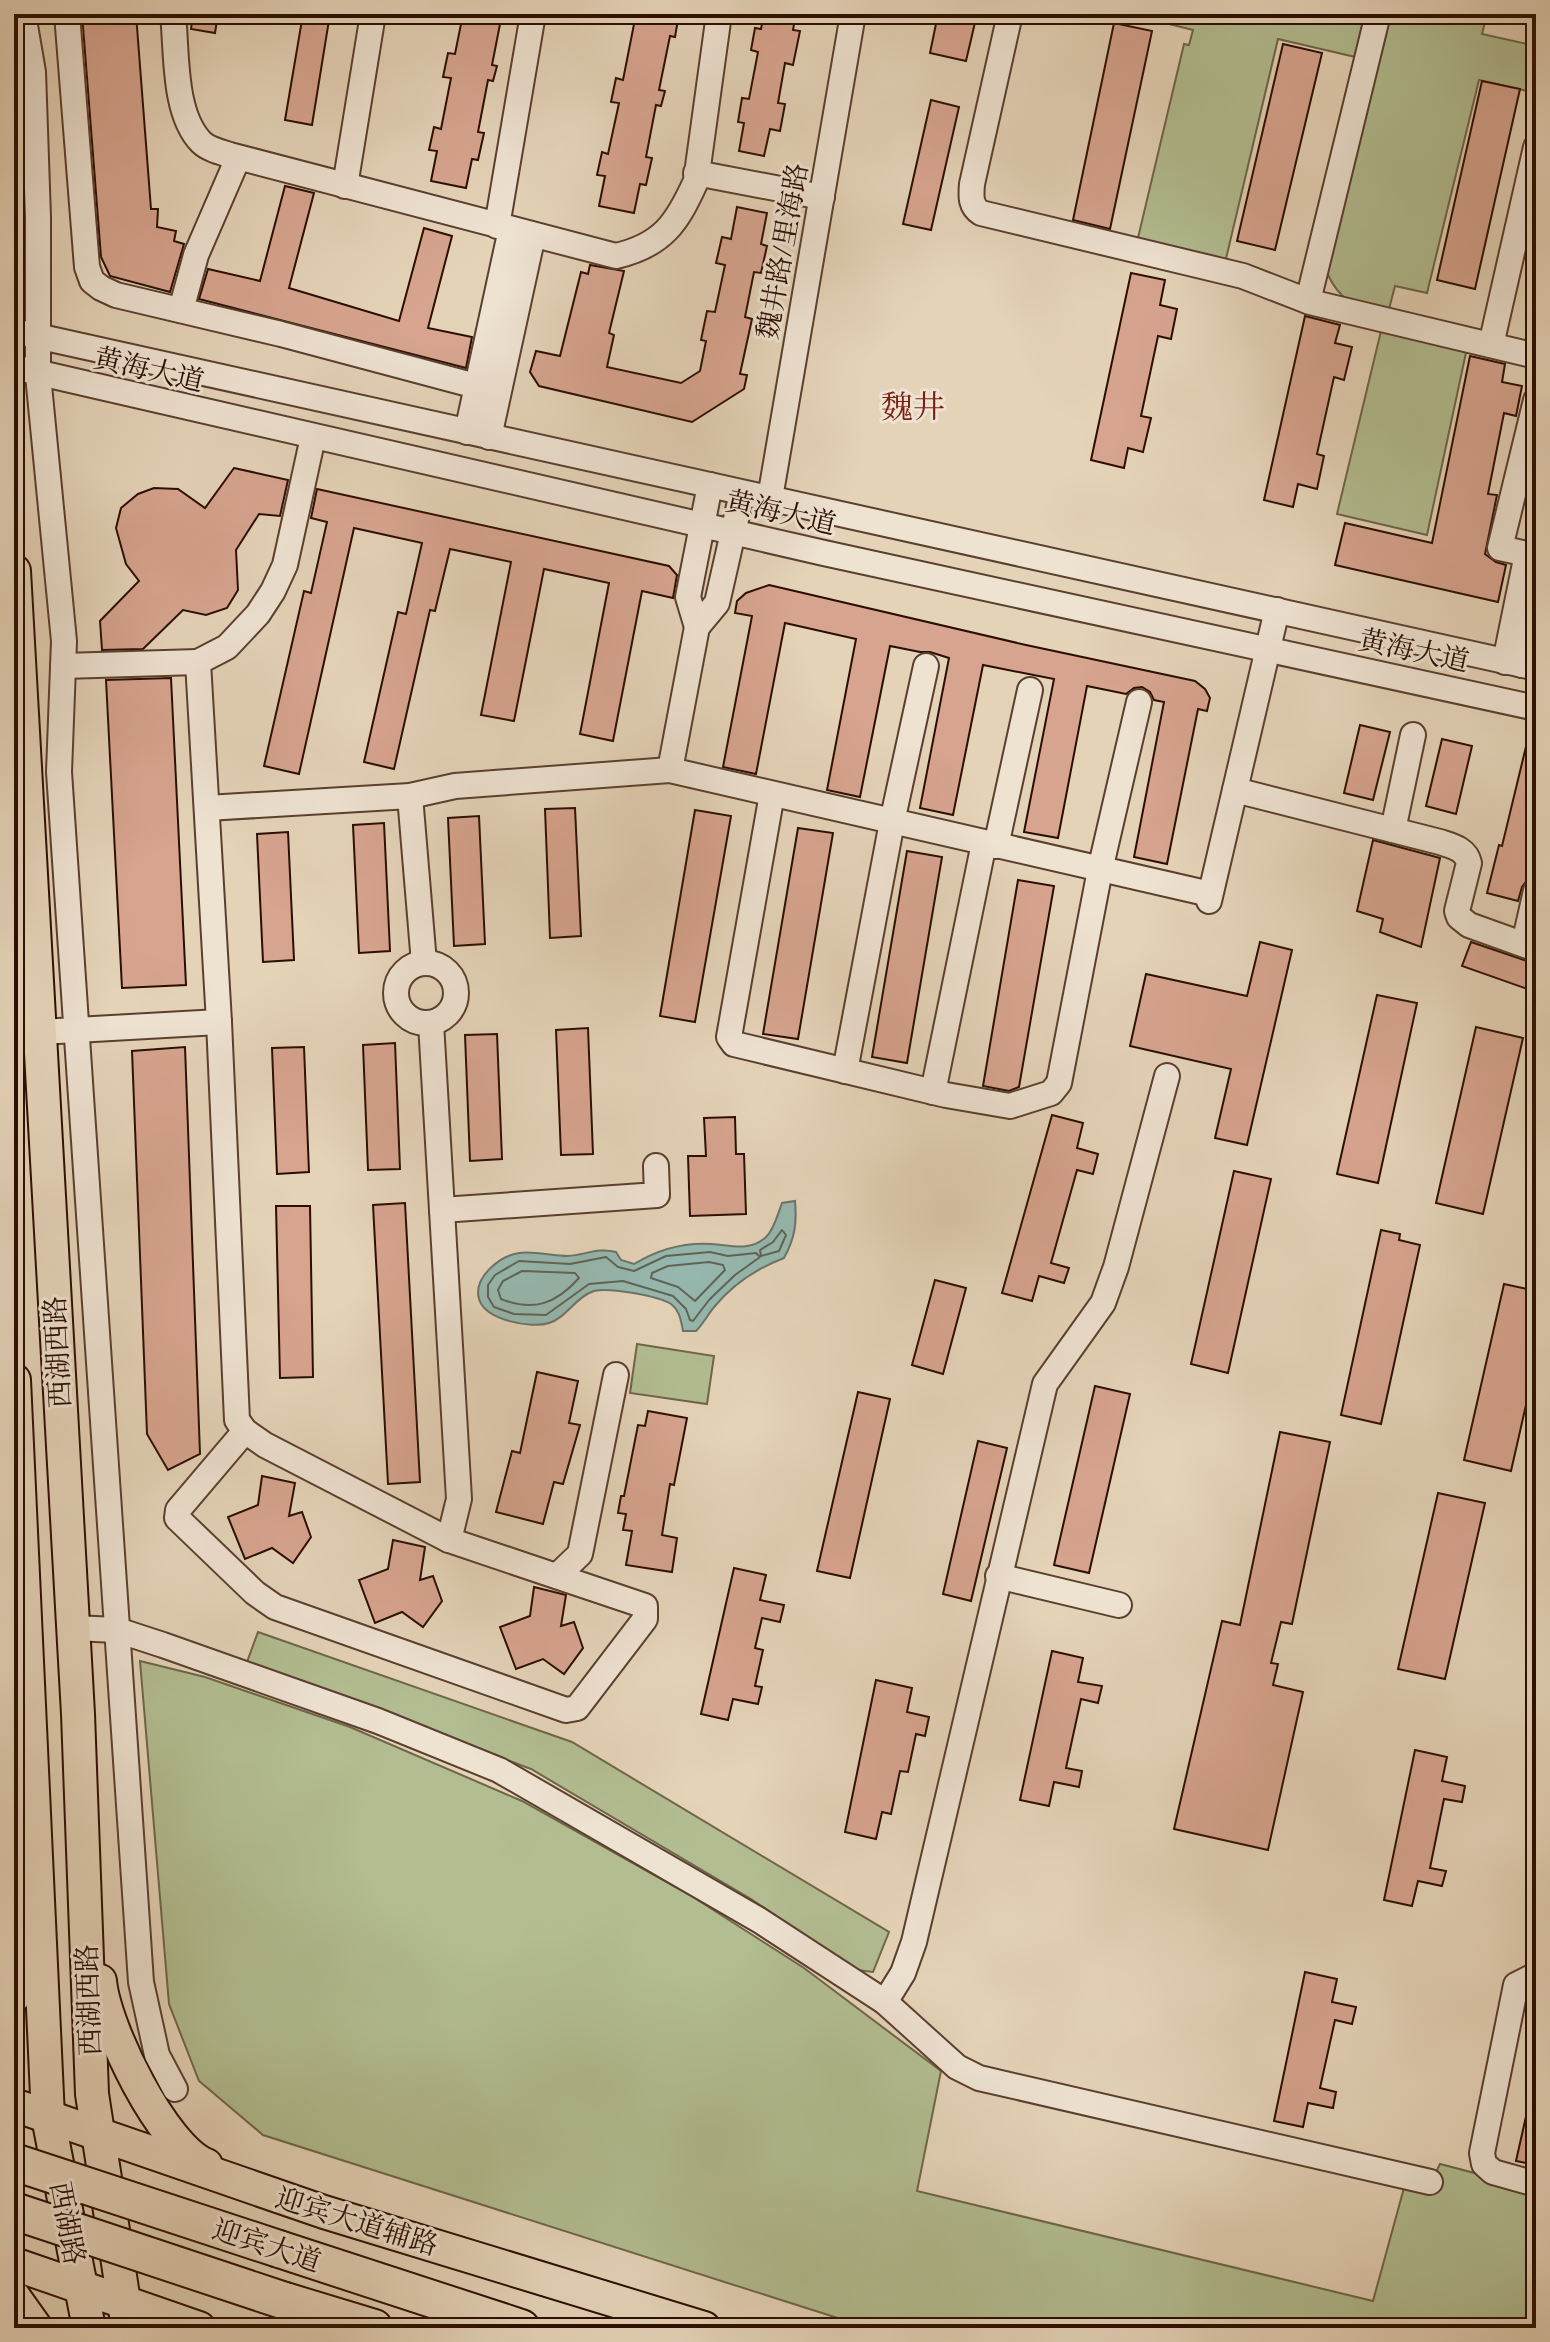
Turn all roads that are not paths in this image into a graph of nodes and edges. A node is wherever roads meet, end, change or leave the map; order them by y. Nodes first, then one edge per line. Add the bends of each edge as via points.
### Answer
1 (23, 14) edge
2 (67, 14) edge
3 (173, 14) edge
4 (373, 14) edge
5 (533, 14) edge
6 (719, 14) edge
7 (853, 14) edge
8 (1010, 14) edge
9 (1378, 14) edge
10 (1536, 147) edge
11 (238, 158) junction
12 (696, 173) junction
13 (345, 186) junction
14 (822, 197) junction
15 (514, 230) junction
16 (1308, 301) junction
17 (181, 310) junction
18 (14, 331) edge
19 (38, 337) junction
20 (1491, 345) junction
21 (1536, 356) edge
22 (14, 367) edge
23 (38, 375) junction
24 (476, 386) junction
25 (1536, 400) edge
26 (478, 434) junction
27 (313, 437) junction
28 (710, 485) junction
29 (742, 493) junction
30 (770, 498) junction
31 (702, 525) junction
32 (733, 532) junction
33 (1532, 555) edge
34 (14, 571) edge
35 (1536, 603) edge
36 (1277, 610) junction
37 (697, 627) junction
38 (1268, 649) junction
39 (198, 662) junction
40 (1521, 665) edge
41 (63, 666) junction
42 (926, 666) dead end
43 (1030, 690) dead end
44 (1139, 702) dead end
45 (1536, 708) edge
46 (1413, 735) dead end
47 (670, 770) junction
48 (1235, 790) junction
49 (772, 794) junction
50 (410, 796) junction
51 (207, 808) junction
52 (892, 822) junction
53 (1393, 830) junction
54 (990, 845) junction
55 (1100, 870) junction
56 (1536, 891) edge
57 (1530, 946) edge
58 (424, 963) junction
59 (219, 1022) junction
60 (431, 1023) junction
61 (77, 1031) junction
62 (40, 1032) junction
63 (845, 1071) junction
64 (1167, 1076) dead end
65 (933, 1092) junction
66 (656, 1166) dead end
67 (442, 1210) junction
68 (616, 1375) dead end
69 (14, 1380) edge
70 (245, 1431) junction
71 (16, 1501) edge
72 (449, 1540) junction
73 (557, 1576) junction
74 (998, 1576) junction
75 (1119, 1605) dead end
76 (73, 1628) junction
77 (117, 1630) junction
78 (25, 1639) junction
79 (78, 1739) junction
80 (23, 1832) dead end
81 (22, 1869) dead end
82 (1536, 1975) edge
83 (14, 1996) edge
84 (885, 2002) junction
85 (175, 2089) dead end
86 (14, 2105) edge
87 (48, 2117) junction
88 (96, 2134) junction
89 (14, 2162) edge
90 (1430, 2182) dead end
91 (1536, 2184) edge
92 (14, 2211) edge
93 (324, 2212) junction
94 (14, 2264) edge
95 (80, 2287) junction
96 (14, 2297) edge
97 (126, 2315) edge
98 (36, 2328) edge
99 (89, 2328) edge
100 (199, 2328) edge
101 (374, 2328) edge
102 (521, 2328) edge
103 (704, 2328) edge

1 - 19 street via 33,72
2 - 17 street via 92,281 116,295
3 - 11 street via 181,105 190,127 204,144
4 - 13 street
5 - 15 street
6 - 12 street
7 - 14 street, 魏井路/里海路
8 - 16 street via 972,184 975,210 1243,276
9 - 16 street
10 - 20 street
11 - 13 street
11 - 17 street via 196,255
12 - 14 street
12 - 15 street via 686,202 667,230 640,250 616,256
13 - 15 street
14 - 30 street, 魏井路/里海路
15 - 24 street
15 - 26 street
16 - 20 street
17 - 24 street
18 - 19 street, 黄海大道
19 - 23 street
19 - 26 street, 黄海大道
20 - 21 street
22 - 23 street, 黄海大道
23 - 27 street, 黄海大道
23 - 41 street
24 - 26 street
25 - 33 street via 1500,548
26 - 28 street, 黄海大道
27 - 31 street, 黄海大道
27 - 39 street via 285,565 273,591 227,647
28 - 29 street, 黄海大道
28 - 31 street
29 - 30 street, 黄海大道
29 - 32 street
30 - 36 street, 黄海大道
31 - 32 street, 黄海大道
31 - 37 street via 688,597
32 - 37 street via 717,603
32 - 38 street, 黄海大道
33 - 40 street
34 - 62 main road, 西湖西路
35 - 40 street
36 - 38 street
36 - 40 street, 黄海大道
37 - 47 street
38 - 45 street, 黄海大道
38 - 48 street
39 - 41 street
39 - 51 street
41 - 61 street via 59,772
42 - 52 street
43 - 54 street
44 - 55 street
46 - 53 street
47 - 49 street
47 - 50 street via 455,786
48 - 53 street
48 - 55 street via 1210,898
49 - 52 street
49 - 63 street via 729,1037 734,1044
50 - 51 street
50 - 58 street
51 - 59 street
52 - 54 street
52 - 63 street
53 - 57 street via 1465,853 1469,863 1459,917
54 - 55 street
54 - 65 street
55 - 65 street via 1059,1083 1051,1093 1010,1106
56 - 57 street
58 - 60 street via 451,975 457,995 448,1013
58 - 60 street via 400,978 396,996 404,1014
59 - 61 street
59 - 70 street via 237,1420
60 - 67 street
61 - 62 street
61 - 77 street
62 - 76 main road, 西湖西路
63 - 65 street
64 - 74 street via 1103,1303 1045,1384
66 - 67 street via 657,1195
67 - 72 street via 459,1499
68 - 73 street via 580,1554
69 - 71 main road, 西湖西路
70 - 72 street
70 - 73 street via 178,1510 177,1518 275,1607 566,1710 577,1708 645,1619 645,1606
71 - 78 main road, 西湖西路
72 - 73 street
74 - 75 street
74 - 84 street via 914,1942
76 - 77 street
76 - 79 main road, 西湖西路
77 - 84 street via 378,1721 499,1770 759,1920
77 - 85 street via 141,1982 157,2055
78 - 80 main road
78 - 87 main road, 西湖西路
79 - 88 main road, 西湖西路
79 - 93 main road via 102,1996 145,2094 196,2161
81 - 83 main road
82 - 91 street via 1516,1985 1482,2153 1493,2172
84 - 90 street via 957,2067 979,2078
86 - 87 main road, 迎宾大道辅路
87 - 88 main road, 迎宾大道辅路
87 - 95 main road, 西湖路
88 - 93 main road, 迎宾大道辅路
88 - 97 main road, 西湖路
89 - 102 highway, 迎宾大道, bridge
92 - 101 highway, 迎宾大道, bridge
93 - 103 main road, 迎宾大道辅路
94 - 95 main road
95 - 97 main road
95 - 99 main road, 西湖路
96 - 98 main road
97 - 100 main road

